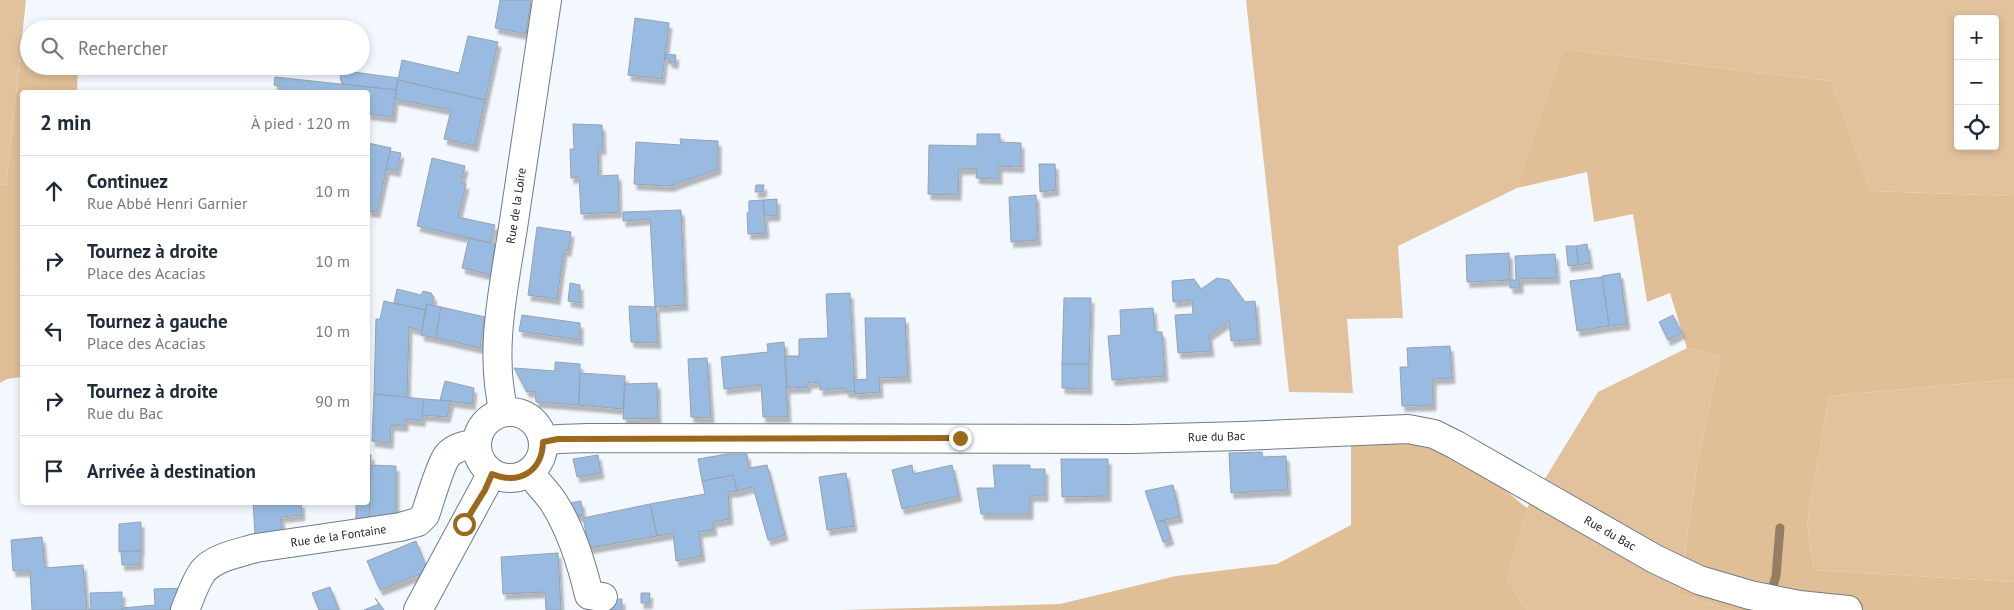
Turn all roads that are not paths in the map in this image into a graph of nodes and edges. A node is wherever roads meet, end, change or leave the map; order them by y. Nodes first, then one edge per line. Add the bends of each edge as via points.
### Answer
1 (547, 0) edge
2 (504, 412) junction
3 (543, 442) junction
4 (476, 444) junction
5 (529, 472) junction
6 (492, 474) junction
7 (603, 597) dead end
8 (185, 610) edge
9 (418, 610) edge
10 (1848, 610) edge

1 - 2 street, Rue de la Loire via 500,313 497,370
2 - 3 street via 514,412 530,419 537,425
2 - 4 street via 487,420 480,428
3 - 5 street via 539,462
3 - 10 street, Rue du Bac via 581,438 1131,439 1408,428 1434,434 1456,445 1655,559 1699,580 1789,603
4 - 6 street via 479,458
4 - 8 street, Rue de la Fontaine via 454,449 447,456 425,515 418,522 256,548 217,561 204,571
5 - 6 street via 510,478
5 - 7 street via 558,511 590,595
6 - 9 street

